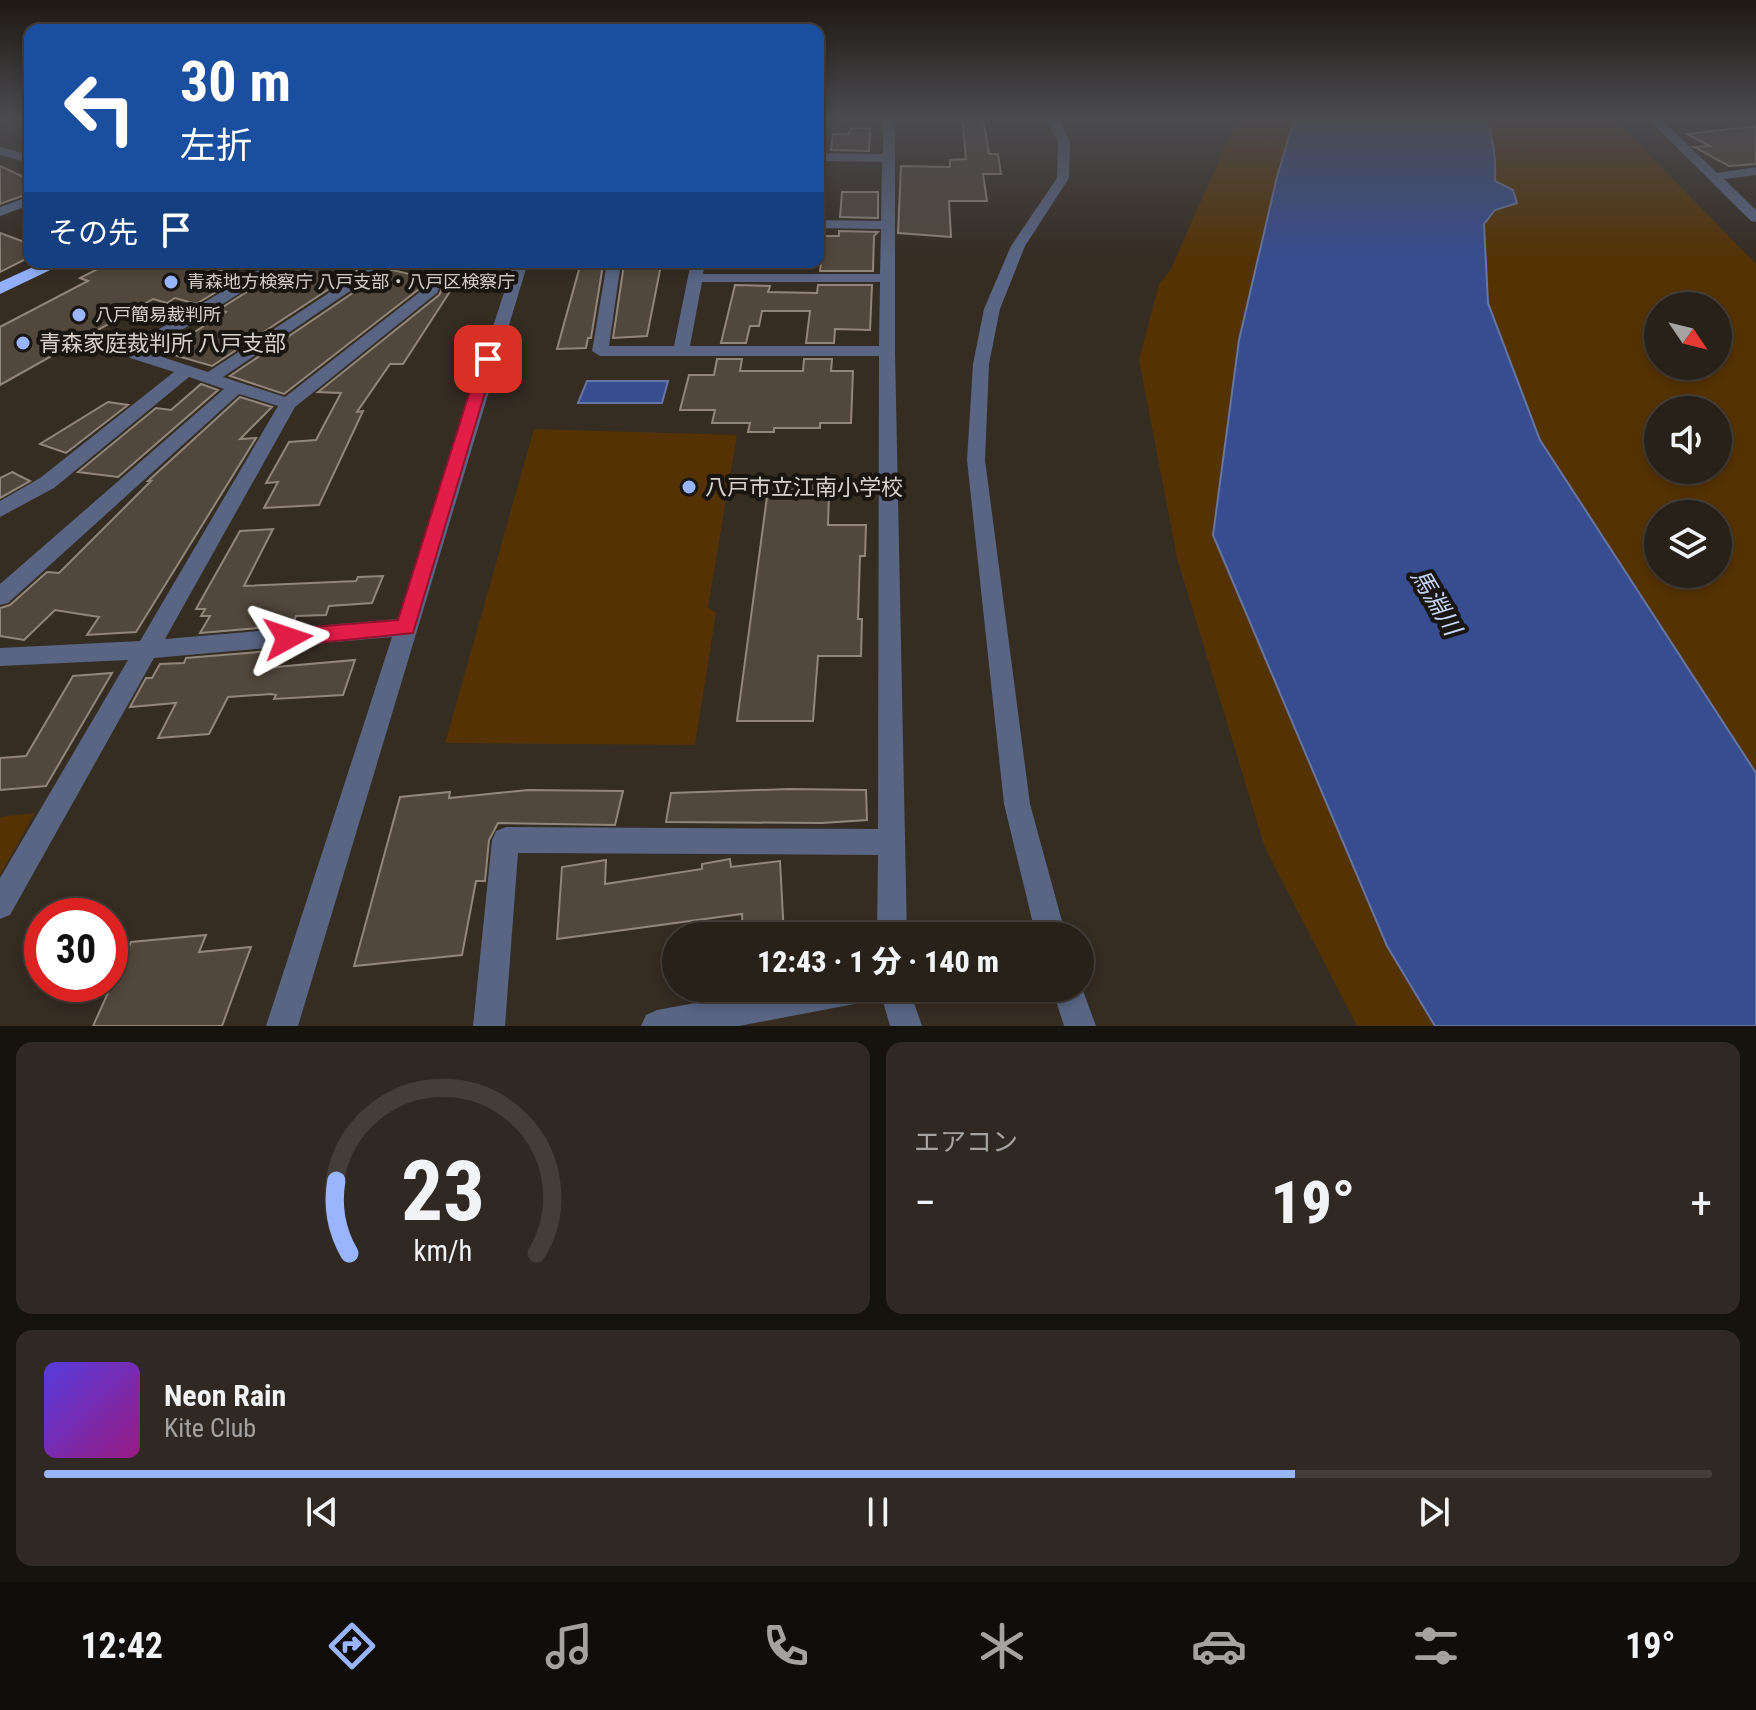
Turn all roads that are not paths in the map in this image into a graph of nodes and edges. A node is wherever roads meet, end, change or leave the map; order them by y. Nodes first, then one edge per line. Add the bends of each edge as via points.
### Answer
1 (889, 165) edge
2 (1063, 165) edge
3 (1701, 165) edge
4 (1756, 171) edge
5 (1713, 177) junction
6 (24, 202) edge
7 (0, 212) edge
8 (1756, 218) edge
9 (824, 224) edge
10 (889, 225) junction
11 (45, 268) edge
12 (272, 268) edge
13 (377, 268) edge
14 (441, 268) edge
15 (519, 268) edge
16 (613, 268) edge
17 (697, 270) edge
18 (887, 278) junction
19 (0, 289) edge
20 (681, 351) junction
21 (887, 351) junction
22 (186, 371) junction
23 (210, 378) junction
24 (236, 387) junction
25 (288, 404) junction
26 (0, 510) edge
27 (0, 597) edge
28 (406, 627) junction
29 (144, 650) junction
30 (0, 657) edge
31 (890, 842) junction
32 (0, 905) edge
33 (892, 922) edge
34 (1047, 922) edge
35 (785, 1002) edge
36 (898, 1002) edge
37 (1072, 1002) edge
38 (282, 1026) edge
39 (489, 1026) edge
40 (657, 1026) edge
41 (906, 1026) edge
42 (1080, 1026) edge

1 - 10 street
2 - 34 street via 1063,178 1018,246 992,309 981,364 976,460 1017,804
3 - 5 street
4 - 5 street
5 - 8 street
6 - 7 street
9 - 10 street
10 - 18 street
11 - 19 highway
12 - 22 street via 136,354
13 - 23 street
14 - 25 street via 432,290
15 - 28 street
16 - 20 street via 600,351
17 - 18 street
17 - 20 street
18 - 21 street
20 - 21 street
21 - 31 street
22 - 23 street
22 - 26 street via 47,483
23 - 24 street
24 - 25 street
24 - 27 street
25 - 29 street
28 - 29 street
28 - 38 street
29 - 30 street
29 - 32 street
31 - 33 street
31 - 39 street via 506,840
35 - 40 street
36 - 41 street
37 - 42 street

